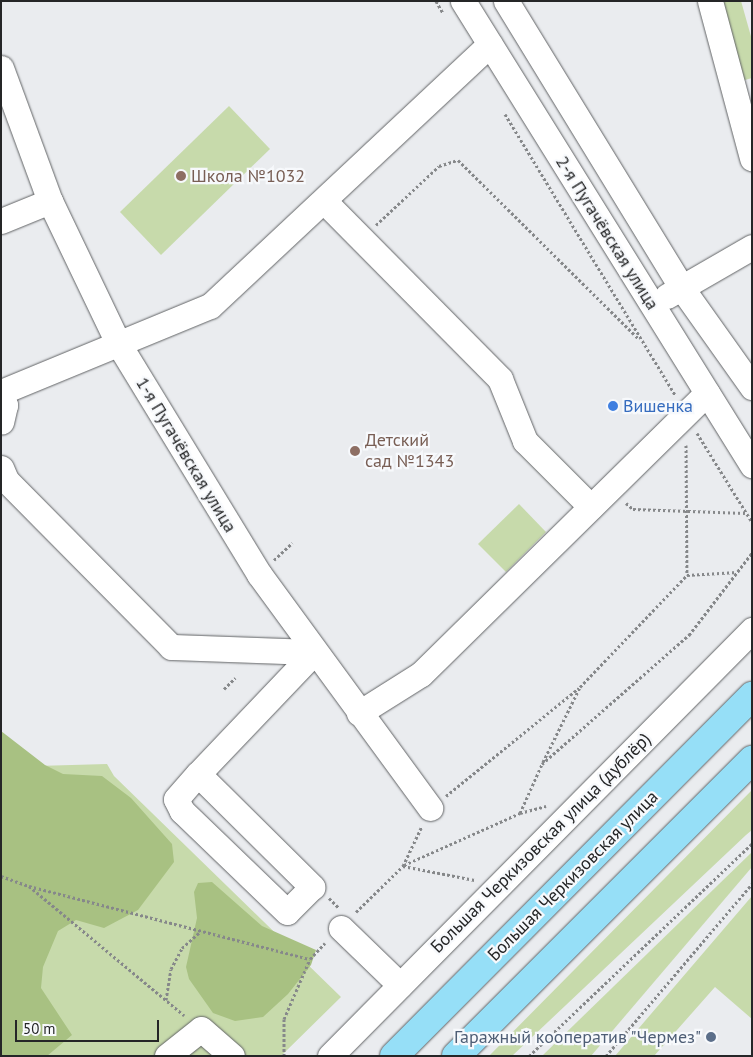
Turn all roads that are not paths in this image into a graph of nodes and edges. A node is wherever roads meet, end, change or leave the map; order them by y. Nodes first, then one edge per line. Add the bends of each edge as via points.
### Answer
1 (506, 1) edge
2 (710, 1) edge
3 (455, 10) edge
4 (490, 44) junction
5 (2, 72) edge
6 (752, 158) edge
7 (50, 201) junction
8 (324, 202) junction
9 (1, 220) edge
10 (752, 247) edge
11 (681, 287) junction
12 (651, 305) junction
13 (118, 343) junction
14 (752, 387) edge
15 (1, 392) edge
16 (707, 393) junction
17 (1, 396) edge
18 (1, 422) edge
19 (752, 465) edge
20 (1, 468) edge
21 (590, 507) junction
22 (752, 630) edge
23 (314, 652) junction
24 (752, 696) edge
25 (359, 713) junction
26 (752, 760) edge
27 (198, 774) junction
28 (430, 808) road end
29 (341, 928) dead end
30 (400, 985) junction
31 (167, 1056) edge
32 (232, 1056) edge
33 (330, 1056) edge
34 (394, 1056) edge
35 (456, 1056) edge

1 - 11 street
2 - 6 street
3 - 4 street, 2-я Пугачёвская улица
4 - 8 street
4 - 12 street, 2-я Пугачёвская улица
5 - 7 street, 1-я Пугачёвская улица
7 - 9 street
7 - 13 street, 1-я Пугачёвская улица
8 - 13 street via 210,306
8 - 21 street via 500,379 525,441
10 - 11 street
11 - 12 street
11 - 14 street
12 - 16 street, 2-я Пугачёвская улица
13 - 15 street
13 - 23 street, 1-я Пугачёвская улица via 247,556
16 - 19 street, 2-я Пугачёвская улица
16 - 21 street
17 - 18 street via 5,406
20 - 23 street via 6,480 171,647
21 - 25 street via 421,674
22 - 30 street, Большая Черкизовская улица (дублёр)
23 - 25 street, 1-я Пугачёвская улица
23 - 27 street
24 - 34 main road, Большая Черкизовская улица
25 - 28 street, 1-я Пугачёвская улица
26 - 35 main road
27 - 27 street via 176,799 182,811 287,912 312,887
29 - 30 street
30 - 33 street, Большая Черкизовская улица (дублёр)
31 - 32 street via 202,1029

